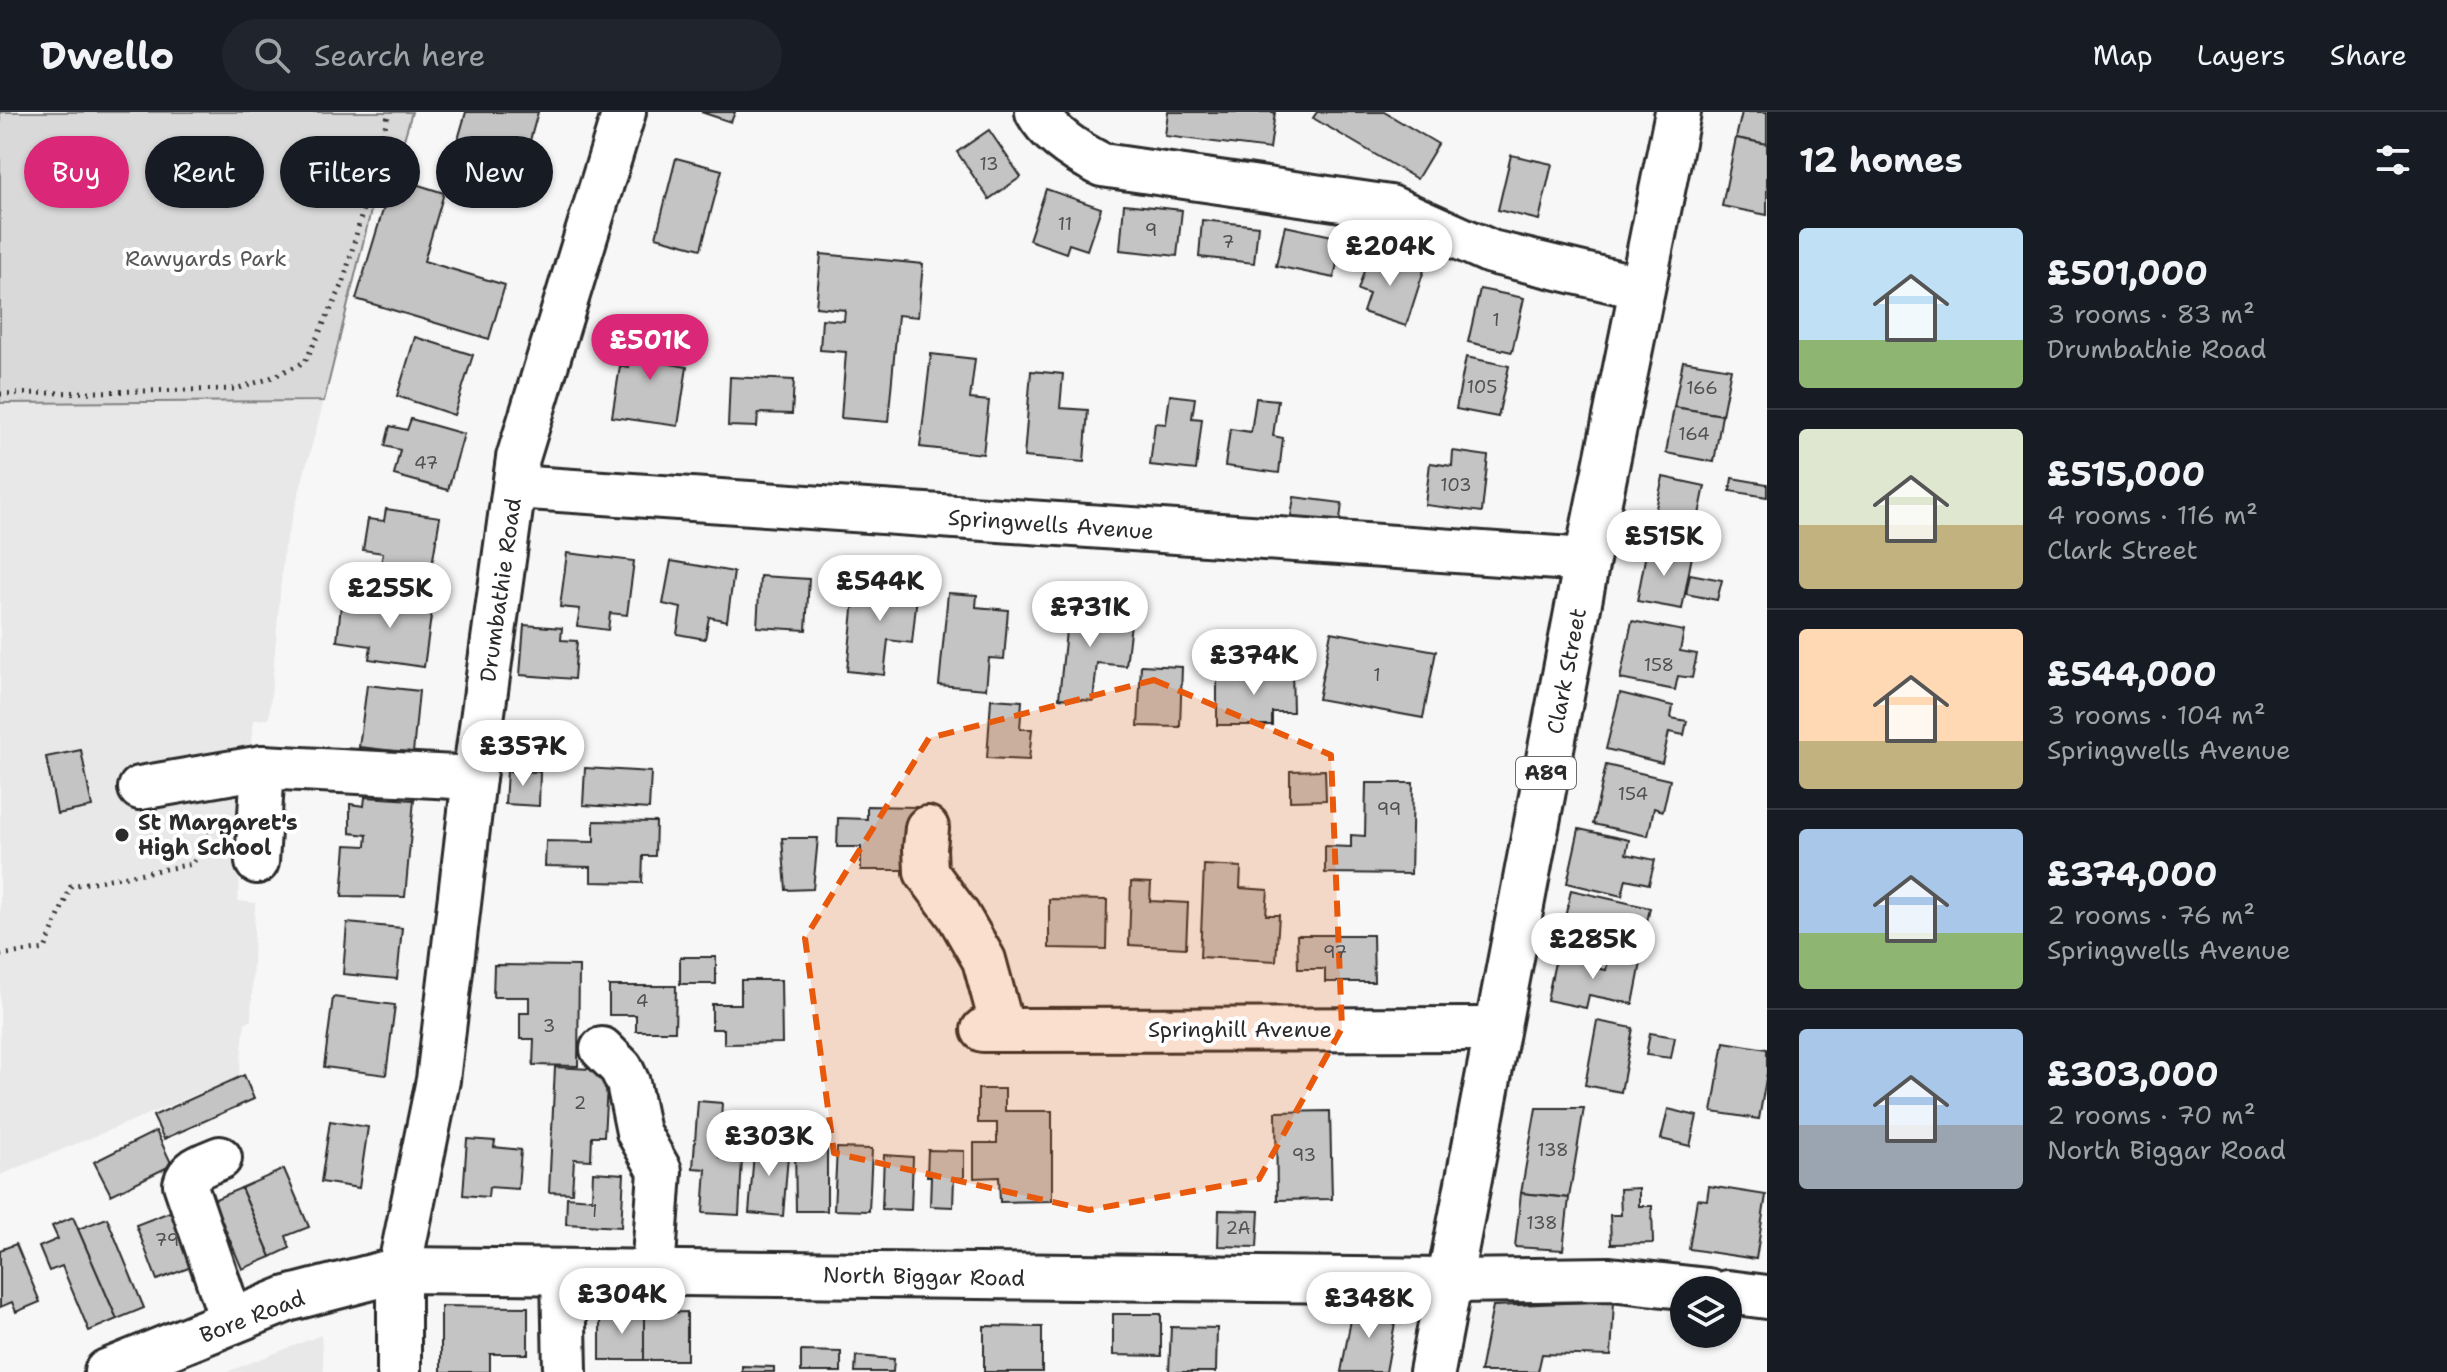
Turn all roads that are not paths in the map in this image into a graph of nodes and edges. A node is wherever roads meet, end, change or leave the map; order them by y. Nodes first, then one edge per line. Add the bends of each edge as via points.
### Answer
1 (624, 112) edge
2 (1037, 112) edge
3 (1678, 112) edge
4 (1642, 288) junction
5 (515, 487) junction
6 (1587, 560) junction
7 (248, 769) junction
8 (474, 778) junction
9 (140, 788) dead end
10 (927, 828) dead end
11 (257, 862) dead end
12 (1497, 1029) junction
13 (602, 1049) dead end
14 (220, 1158) dead end
15 (399, 1270) junction
16 (563, 1273) junction
17 (653, 1273) junction
18 (1449, 1281) junction
19 (1670, 1286) edge
20 (1742, 1294) edge
21 (1767, 1297) edge
22 (232, 1322) junction
23 (107, 1372) edge
24 (399, 1372) edge
25 (565, 1372) edge
26 (1432, 1372) edge

1 - 5 street, Drumbathie Road via 518,458
2 - 4 street via 1059,137 1102,165 1390,207 1491,252
3 - 4 main road, Clark Street / A89
4 - 6 main road, Clark Street / A89
5 - 6 street, Springwells Avenue
5 - 8 street, Drumbathie Road
6 - 12 main road, Clark Street / A89
7 - 8 street
7 - 9 street
7 - 11 street
8 - 15 street, Drumbathie Road via 438,1080
10 - 12 street, Springhill Avenue via 926,872 984,960 993,1030
12 - 18 main road, Clark Street / A89
13 - 17 street via 621,1068 638,1132 660,1171
14 - 22 street via 192,1171 185,1184
15 - 16 main road, North Biggar Road
15 - 22 main road, Bore Road via 287,1299
15 - 24 street, Drumbathie Road
16 - 17 main road, North Biggar Road
16 - 25 street
17 - 18 main road, North Biggar Road
18 - 19 street via 1610,1279
18 - 26 main road, Clark Street / A89
20 - 21 street
22 - 23 main road, Bore Road

